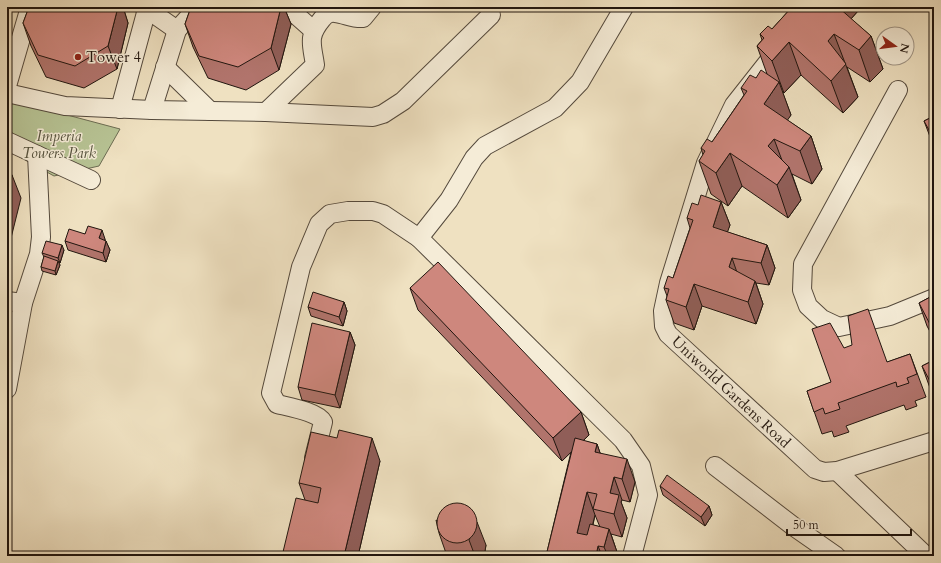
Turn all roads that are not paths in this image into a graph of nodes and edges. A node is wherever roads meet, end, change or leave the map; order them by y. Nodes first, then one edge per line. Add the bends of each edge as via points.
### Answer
1 (30, 7) edge
2 (198, 7) edge
3 (286, 7) edge
4 (372, 7) edge
5 (624, 7) edge
6 (146, 8) edge
7 (321, 11) edge
8 (491, 15) dead end
9 (177, 30) junction
10 (313, 30) junction
11 (788, 38) edge
12 (165, 67) junction
13 (7, 86) edge
14 (898, 90) dead end
15 (7, 93) edge
16 (120, 109) junction
17 (152, 110) junction
18 (210, 111) junction
19 (266, 112) junction
20 (7, 141) edge
21 (37, 155) junction
22 (91, 180) dead end
23 (419, 238) junction
24 (934, 298) edge
25 (15, 302) edge
26 (7, 388) edge
27 (934, 441) edge
28 (715, 466) dead end
29 (837, 471) junction
30 (310, 474) edge
31 (632, 556) edge
32 (836, 556) edge
33 (926, 556) edge

1 - 13 street
2 - 9 street
3 - 10 street
4 - 7 street via 363,18
5 - 23 street via 580,82 555,108 485,146 474,158 449,200
6 - 9 street
6 - 16 street
7 - 10 street
8 - 19 street via 403,101 383,114 363,117
9 - 12 street
10 - 19 street via 311,39 315,65
11 - 29 street, Uniworld Gardens Road via 734,105 706,163 668,283 662,311 668,334 811,466 824,472
12 - 17 street
12 - 18 street
14 - 24 street via 803,264 802,290 808,306 822,319 839,328 890,316
15 - 16 street via 65,106
16 - 17 street
17 - 18 street
18 - 19 street
20 - 21 street
21 - 22 street
21 - 25 street via 41,237 39,254
23 - 30 street via 383,214 373,211 330,214 319,224 300,267 270,393 278,404 314,414 323,422
23 - 31 street via 623,440 640,466 648,495
25 - 26 street
27 - 29 street, Uniworld Gardens Road
28 - 32 street
29 - 33 street

